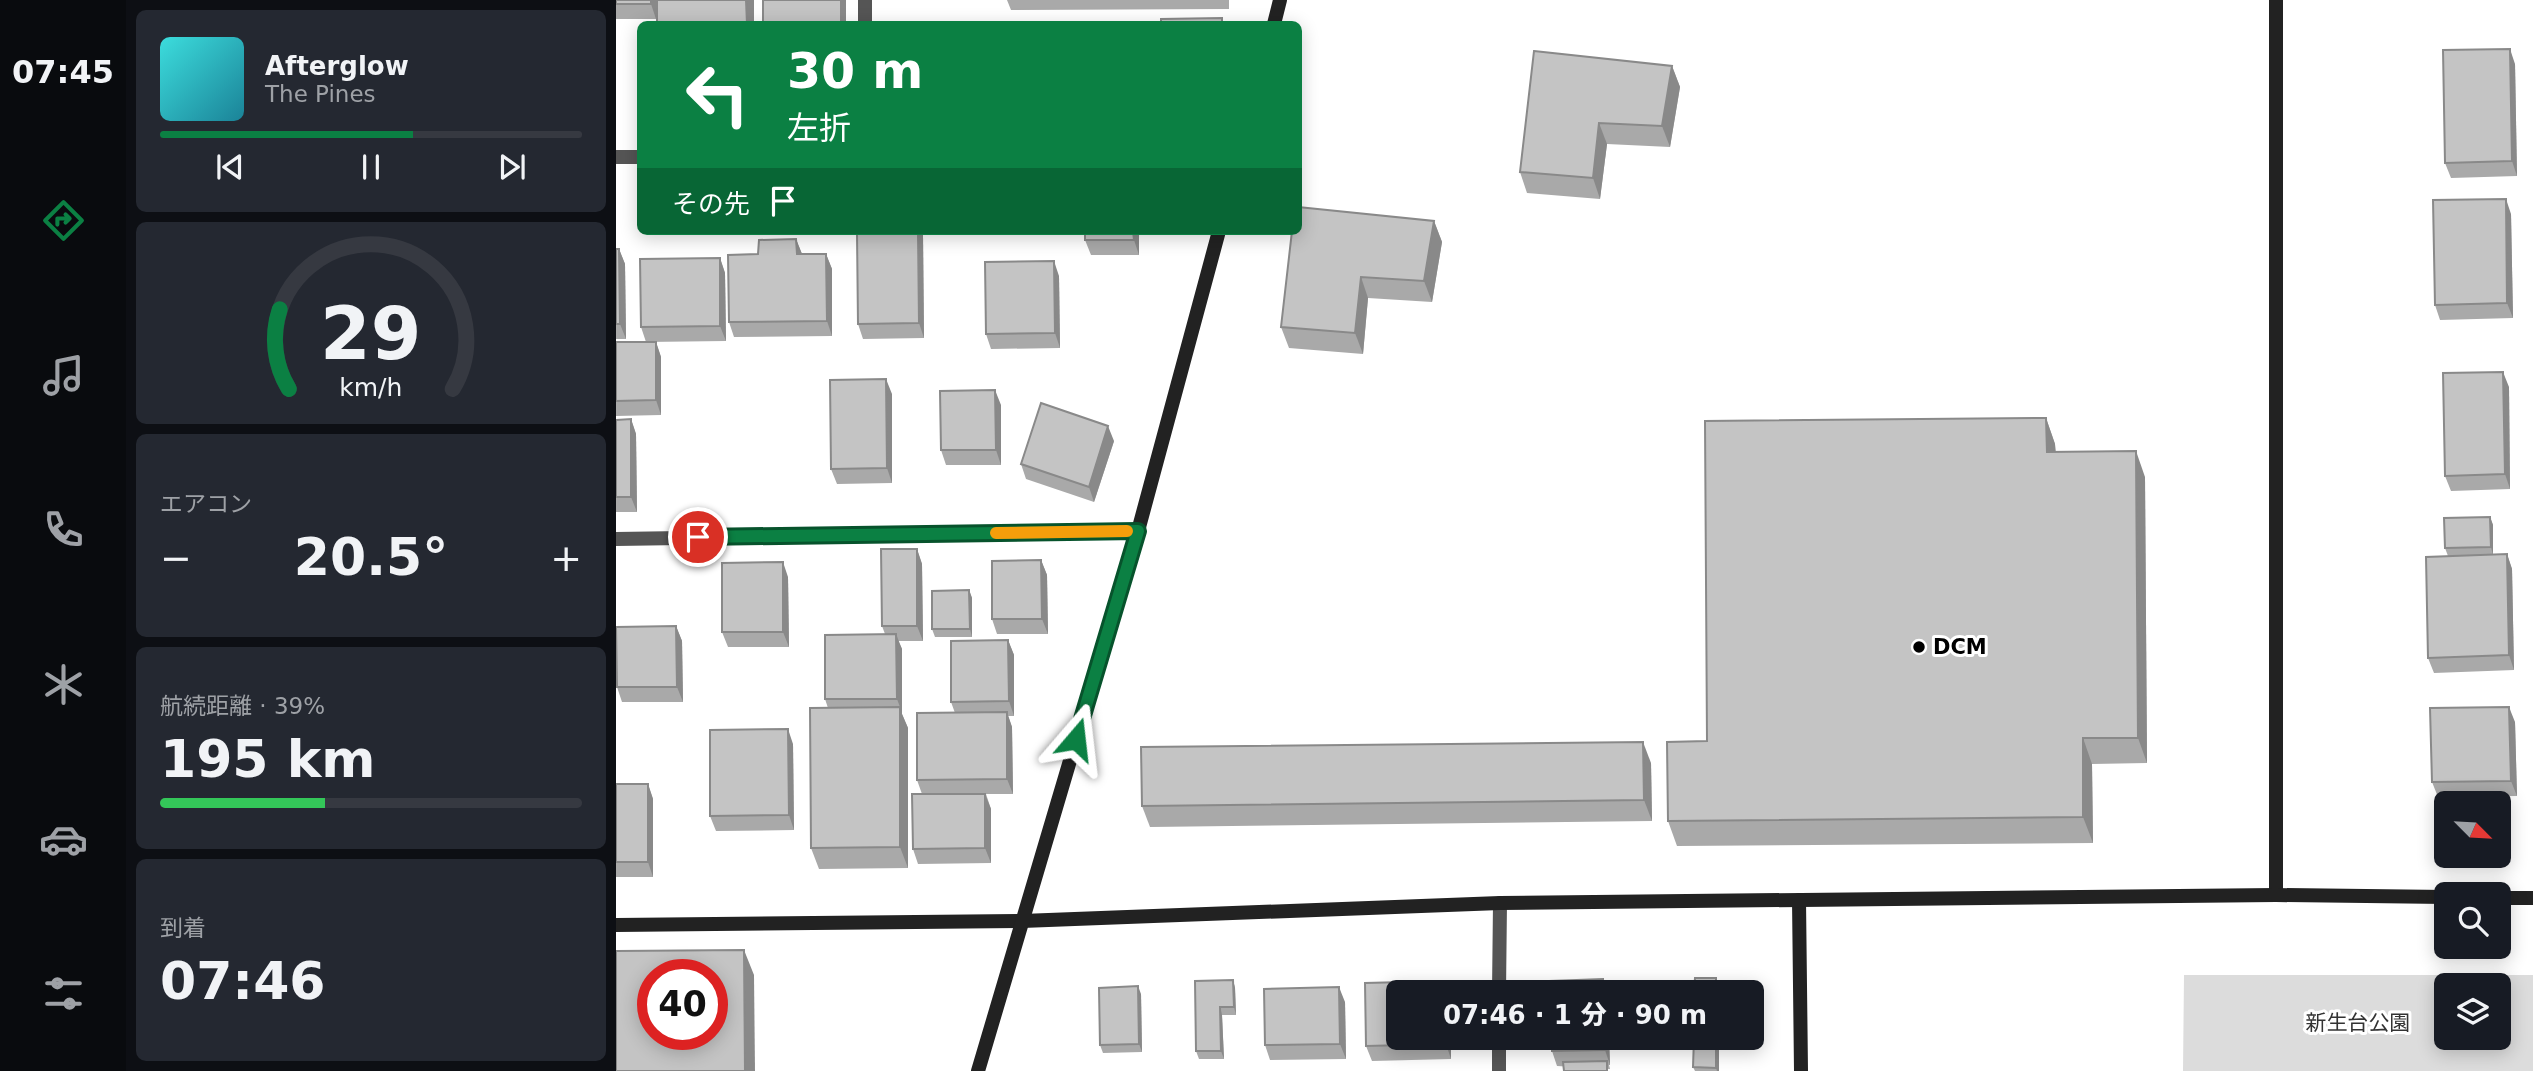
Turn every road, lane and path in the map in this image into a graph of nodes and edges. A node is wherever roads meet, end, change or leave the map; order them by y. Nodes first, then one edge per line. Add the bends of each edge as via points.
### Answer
1 (864, 0) edge
2 (1280, 0) edge
3 (2276, 0) edge
4 (865, 21) edge
5 (1275, 21) edge
6 (616, 157) edge
7 (637, 157) edge
8 (1218, 235) edge
9 (1138, 531) junction
10 (616, 538) edge
11 (2276, 895) junction
12 (2434, 897) edge
13 (2511, 898) edge
14 (2533, 898) edge
15 (1798, 900) junction
16 (1500, 903) junction
17 (1022, 921) junction
18 (616, 925) edge
19 (1499, 980) edge
20 (1499, 1050) edge
21 (978, 1071) edge
22 (1499, 1071) edge
23 (1801, 1071) edge

1 - 4 street
2 - 5 street
3 - 11 street
6 - 7 street
8 - 9 street
9 - 10 street
9 - 17 street
11 - 12 street
11 - 15 street
13 - 14 street
15 - 16 street
15 - 23 street
16 - 17 street
16 - 19 street
17 - 18 street
17 - 21 street
20 - 22 street

